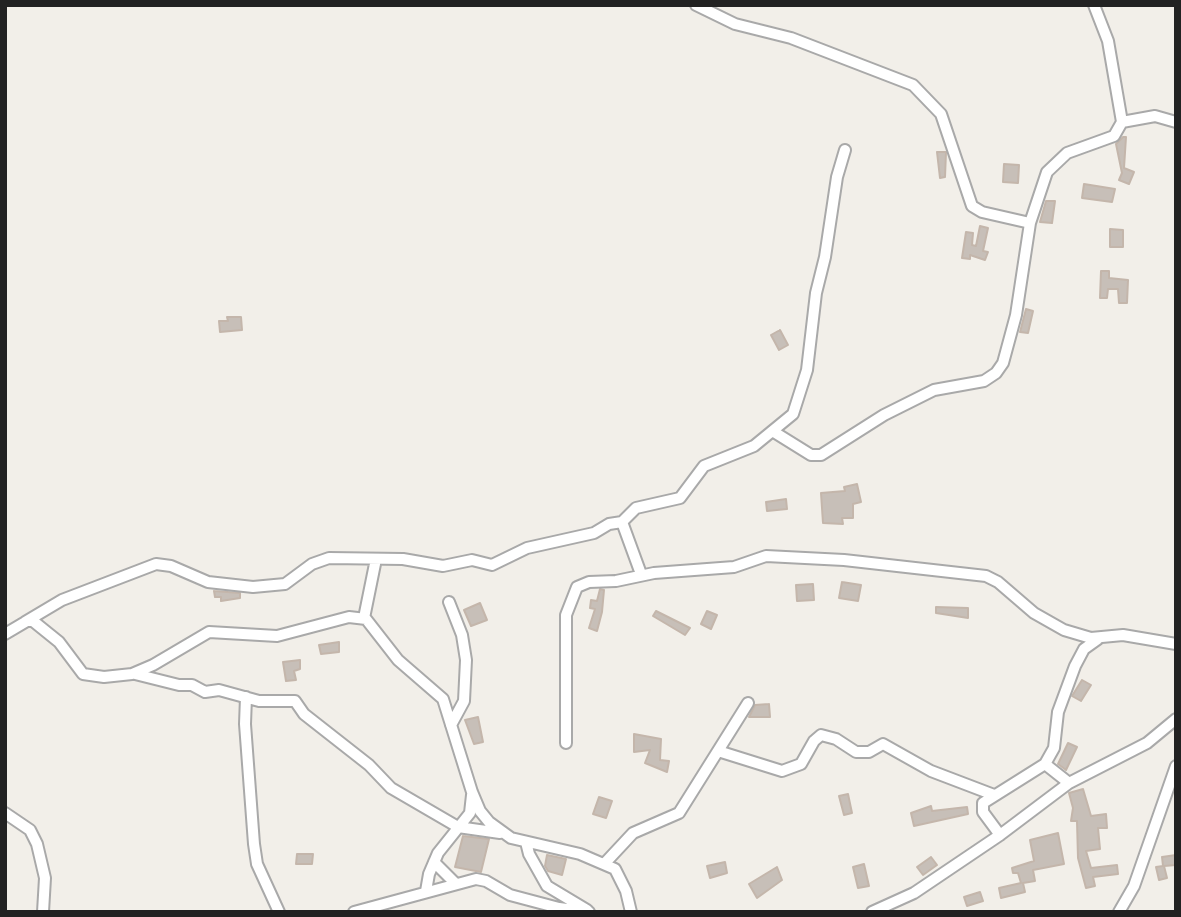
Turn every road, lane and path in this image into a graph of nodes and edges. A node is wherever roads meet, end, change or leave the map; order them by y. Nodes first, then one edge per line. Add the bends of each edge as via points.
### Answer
1 (696, 5) edge
2 (1094, 5) edge
3 (1122, 122) junction
4 (1176, 122) edge
5 (845, 150) dead end
6 (1030, 223) junction
7 (774, 432) junction
8 (622, 522) junction
9 (376, 559) junction
10 (641, 574) junction
11 (449, 602) dead end
12 (364, 618) junction
13 (25, 622) junction
14 (5, 635) edge
15 (1098, 639) junction
16 (1176, 644) edge
17 (132, 674) junction
18 (246, 697) junction
19 (748, 703) dead end
20 (1176, 719) edge
21 (451, 725) junction
22 (566, 743) dead end
23 (718, 751) junction
24 (1045, 764) junction
25 (1176, 766) edge
26 (1069, 783) junction
27 (472, 792) junction
28 (994, 795) junction
29 (5, 813) edge
30 (458, 827) junction
31 (500, 833) junction
32 (1000, 835) junction
33 (526, 842) junction
34 (434, 862) junction
35 (605, 863) junction
36 (455, 883) junction
37 (426, 891) junction
38 (382, 909) edge
39 (43, 912) edge
40 (279, 912) edge
41 (354, 912) edge
42 (590, 912) edge
43 (631, 912) edge
44 (872, 912) edge
45 (1119, 912) edge

1 - 6 street via 735,24 791,38 913,85 941,114 972,206
2 - 3 street via 1108,41
3 - 4 street via 1155,116
3 - 6 street via 1110,138 1075,149 1054,162
5 - 7 street via 836,177 803,390 793,414
6 - 7 street via 1016,315 1003,363 991,378 934,390 884,415 821,456 811,455
7 - 8 street via 744,452 704,466 680,498 636,508
8 - 9 street via 527,548 492,565 472,560 443,566
8 - 10 street
9 - 12 street
9 - 13 street via 324,559 285,584 253,587 208,582 156,564 72,596
10 - 15 street via 734,567 766,556 986,576 1053,625
10 - 22 street via 584,583 572,595 565,627
11 - 21 street via 466,660 464,701
12 - 17 street via 349,617 277,636 209,632
12 - 21 street via 398,660 438,693
13 - 14 street
13 - 17 street via 33,621 54,637 85,676
15 - 16 street via 1123,635
15 - 24 street via 1084,649 1075,666 1058,712 1054,748
17 - 18 street
18 - 30 street via 297,702 304,714 386,784
18 - 40 street via 257,864
19 - 23 street
20 - 26 street via 1147,743
21 - 27 street
23 - 28 street via 776,770 790,770 801,764 817,737 826,734 856,752 886,744 932,771
23 - 35 street via 679,813 633,833
24 - 26 street
24 - 28 street
25 - 45 street via 1134,886
26 - 32 street
27 - 30 street via 470,813
27 - 31 street via 480,811
28 - 32 street via 982,809
29 - 39 street via 30,831 37,844 45,878
30 - 31 street
30 - 34 street
31 - 33 street
32 - 44 street via 914,893
33 - 35 street
33 - 42 street via 547,886
34 - 36 street
34 - 37 street
35 - 43 street via 620,877
36 - 37 street
36 - 42 street via 486,881 510,895
37 - 38 street
38 - 41 street

